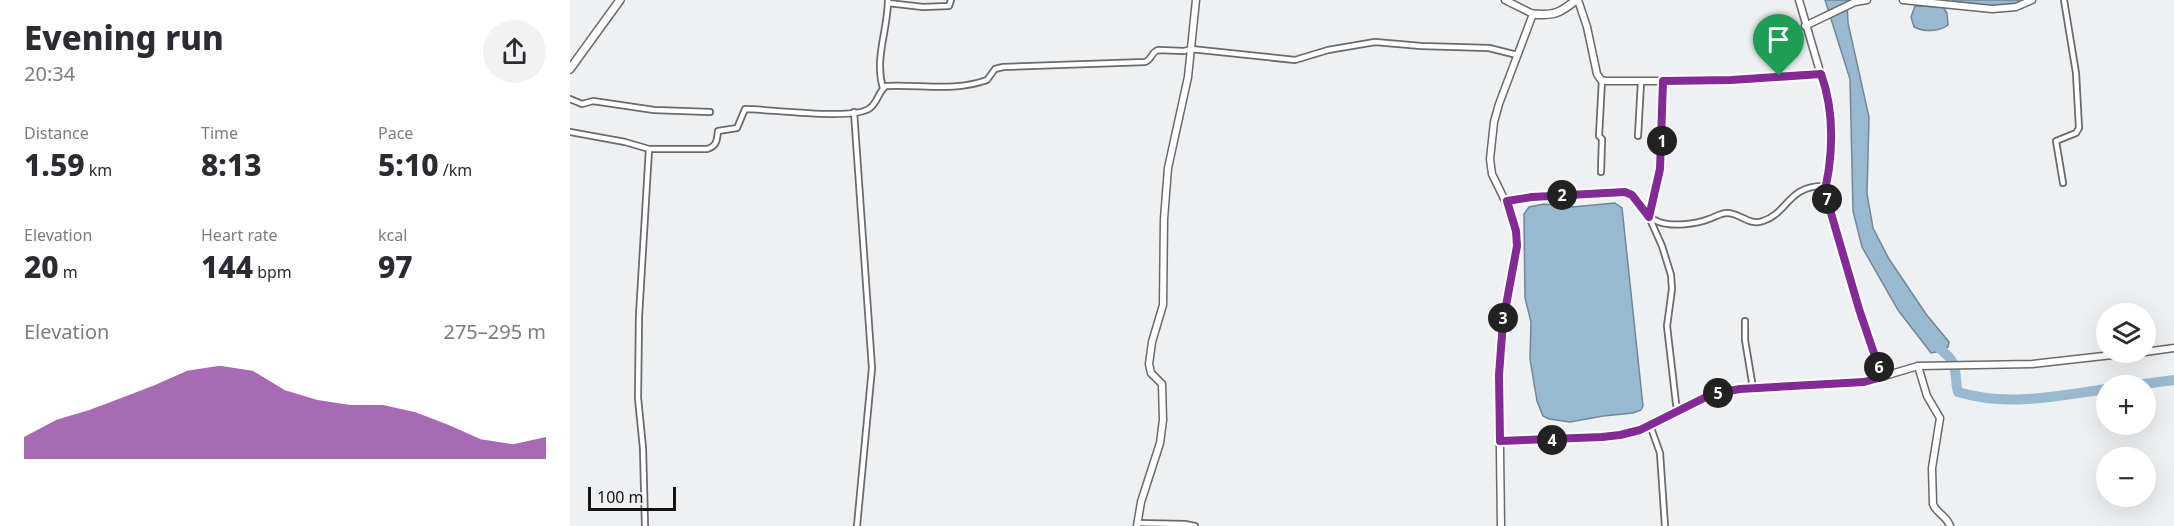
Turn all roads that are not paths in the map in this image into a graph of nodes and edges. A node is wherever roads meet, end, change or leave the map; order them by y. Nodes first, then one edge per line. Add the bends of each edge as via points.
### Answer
1 (620, 0) edge
2 (951, 0) edge
3 (1196, 0) edge
4 (1505, 0) edge
5 (1576, 0) edge
6 (1799, 0) edge
7 (1867, 0) edge
8 (1903, 0) edge
9 (2064, 0) edge
10 (2029, 1) edge
11 (888, 2) edge
12 (1533, 14) junction
13 (1805, 26) junction
14 (1191, 49) junction
15 (1517, 55) junction
16 (570, 69) edge
17 (1821, 74) junction
18 (1602, 80) junction
19 (1663, 81) junction
20 (1641, 82) junction
21 (883, 88) junction
22 (570, 99) edge
23 (710, 112) dead end
24 (854, 112) junction
25 (570, 132) edge
26 (1638, 135) dead end
27 (649, 149) junction
28 (1601, 172) dead end
29 (2063, 183) dead end
30 (1826, 186) junction
31 (1507, 201) junction
32 (1649, 217) junction
33 (1744, 321) dead end
34 (2174, 348) edge
35 (2156, 350) edge
36 (2096, 357) edge
37 (1918, 366) junction
38 (1882, 377) junction
39 (1754, 388) junction
40 (1677, 412) junction
41 (1650, 425) junction
42 (1500, 441) junction
43 (1137, 525) edge
44 (1950, 525) edge
45 (645, 526) edge
46 (857, 526) edge
47 (1195, 526) edge
48 (1501, 526) edge
49 (1665, 526) edge
50 (1957, 526) edge

1 - 16 main road
2 - 11 street via 949,6 923,7
3 - 14 street
4 - 12 street
5 - 12 main road via 1555,14
5 - 18 street
6 - 13 street
7 - 13 street
8 - 10 street via 1992,9 2016,7
9 - 29 street via 2076,73 2079,128 2056,141
11 - 21 street via 879,61
12 - 15 street
13 - 17 street
14 - 15 street via 1293,60 1375,42 1489,48
14 - 21 street via 1156,50 1145,62 1003,67 995,69 987,80 970,84
14 - 43 street via 1168,168 1164,297 1149,364 1151,373 1162,384 1163,420
15 - 31 street via 1494,122 1490,159 1492,174
17 - 19 street
17 - 30 street via 1830,106
18 - 20 street
18 - 28 street
19 - 20 street
19 - 32 street via 1660,169
20 - 26 street
21 - 24 street via 869,110
22 - 23 street via 582,104 593,101 654,110
24 - 27 street via 745,109 737,128 718,131 711,148
24 - 46 street via 872,368
25 - 27 street
27 - 45 street via 638,398
30 - 32 street via 1808,188 1759,223 1727,213 1686,224 1660,223
30 - 38 street via 1838,240
31 - 32 street via 1625,192
31 - 42 street via 1517,246 1503,322
32 - 40 street via 1671,275 1667,326
33 - 39 street
34 - 35 street
36 - 37 street via 2047,363
37 - 38 street
37 - 44 street via 1927,396 1940,418 1932,468 1933,504
38 - 39 street via 1864,382
39 - 40 street via 1712,394
40 - 41 street
41 - 42 street via 1602,437
41 - 49 street via 1662,460
42 - 48 street
43 - 47 street
44 - 50 street

